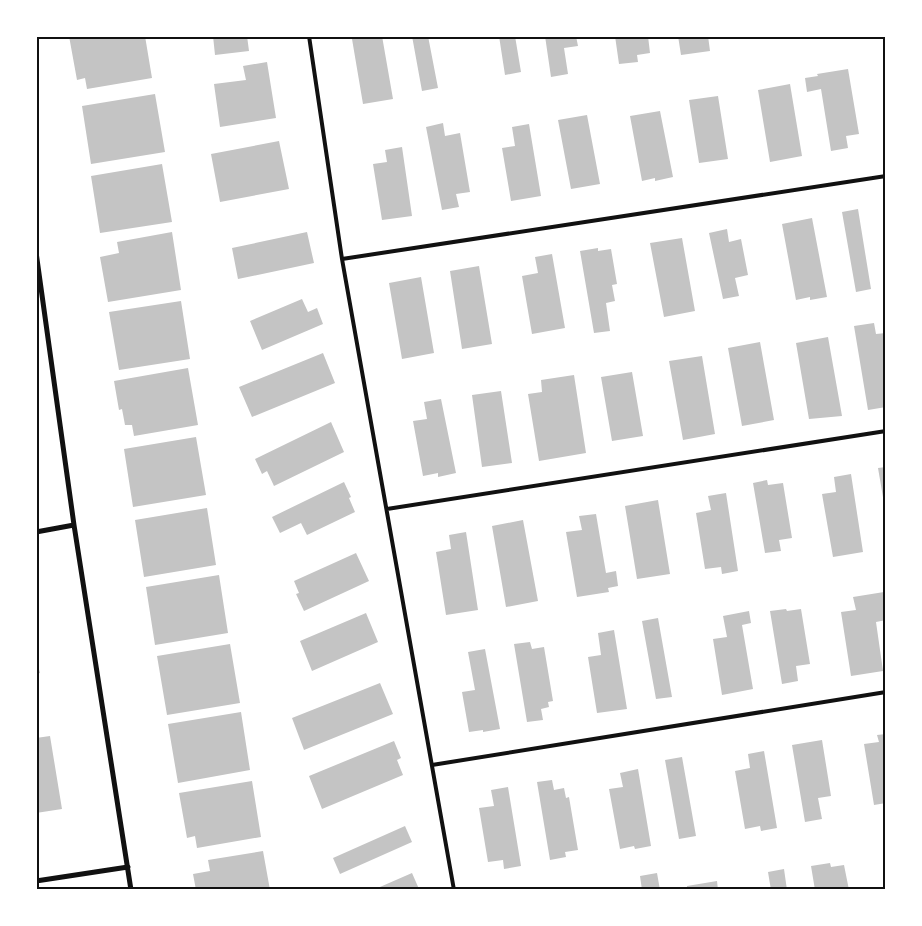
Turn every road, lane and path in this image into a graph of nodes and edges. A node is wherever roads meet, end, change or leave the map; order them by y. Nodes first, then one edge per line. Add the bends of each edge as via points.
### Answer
1 (309, 36) edge
2 (886, 176) edge
3 (36, 252) edge
4 (342, 259) junction
5 (886, 430) edge
6 (387, 509) junction
7 (74, 525) junction
8 (36, 532) edge
9 (886, 692) edge
10 (432, 765) junction
11 (128, 867) junction
12 (36, 881) edge
13 (131, 890) edge
14 (454, 890) edge

1 - 4 lane
2 - 4 lane
3 - 7 street
4 - 6 lane
5 - 6 lane
6 - 10 lane
7 - 8 street
7 - 11 street
9 - 10 lane
10 - 14 lane
11 - 12 street
11 - 13 street

